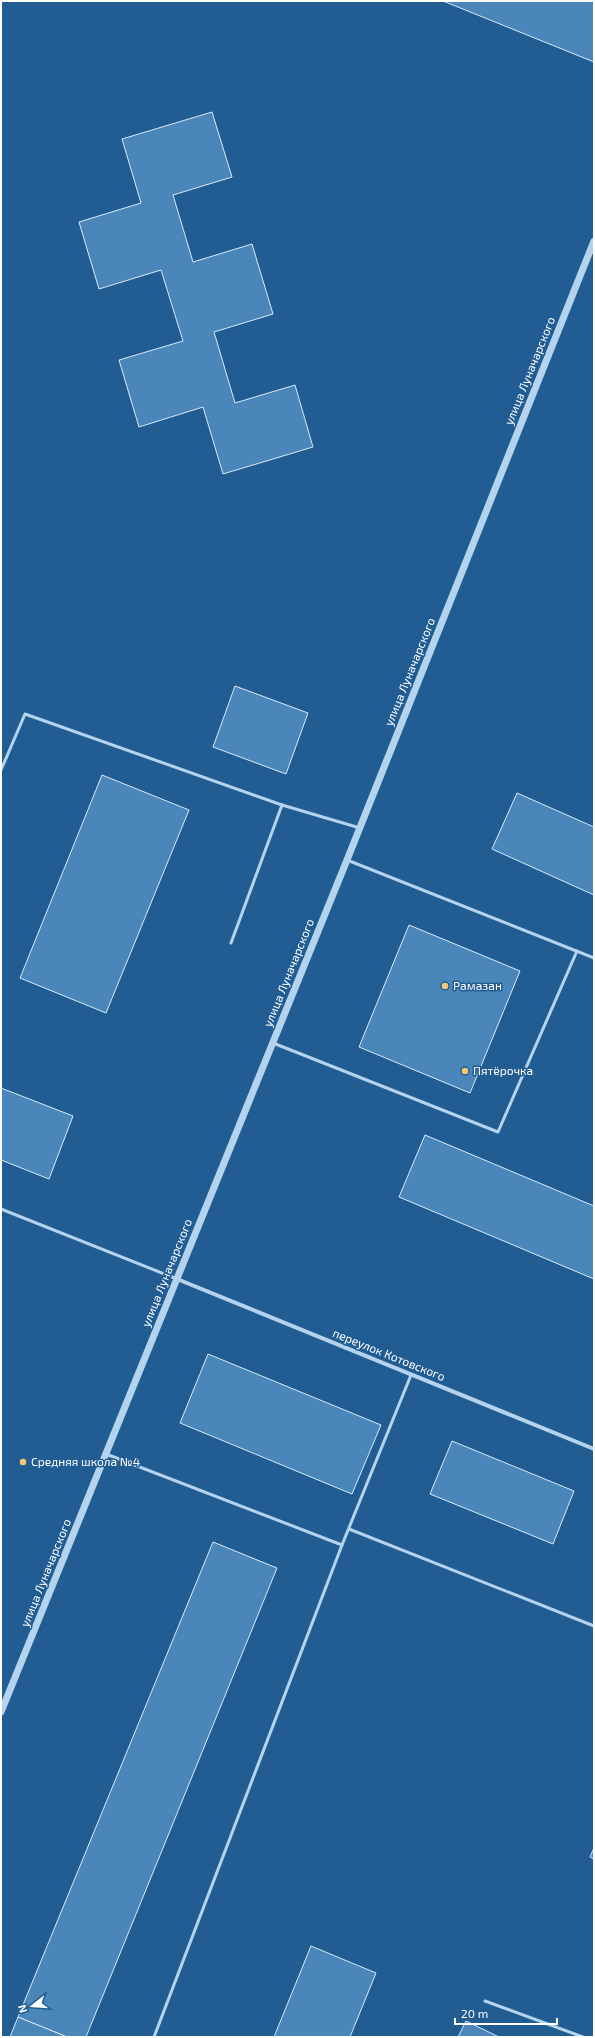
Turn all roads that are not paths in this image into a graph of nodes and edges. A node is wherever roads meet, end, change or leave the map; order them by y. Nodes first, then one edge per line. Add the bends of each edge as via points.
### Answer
1 (594, 241) edge
2 (1, 770) edge
3 (282, 806) junction
4 (360, 828) junction
5 (347, 860) junction
6 (231, 943) dead end
7 (577, 951) junction
8 (594, 958) edge
9 (273, 1043) junction
10 (1, 1209) edge
11 (177, 1279) junction
12 (411, 1374) junction
13 (594, 1449) edge
14 (106, 1454) junction
15 (349, 1529) junction
16 (342, 1545) junction
17 (594, 1626) edge
18 (1, 1712) edge
19 (485, 2001) dead end
20 (154, 2037) edge
21 (583, 2037) edge

1 - 4 street, улица Луначарского
2 - 3 lane via 25,714
3 - 4 lane
3 - 6 lane
4 - 5 street, улица Луначарского
5 - 7 lane
5 - 9 street, улица Луначарского
7 - 8 lane
7 - 9 lane via 498,1132
9 - 11 street, улица Луначарского
10 - 11 lane
11 - 12 street, переулок Котовского
11 - 14 street, улица Луначарского
12 - 13 street, переулок Котовского
12 - 15 lane
14 - 16 lane
14 - 18 street, улица Луначарского
15 - 16 lane
15 - 17 lane
16 - 20 lane
19 - 21 lane

